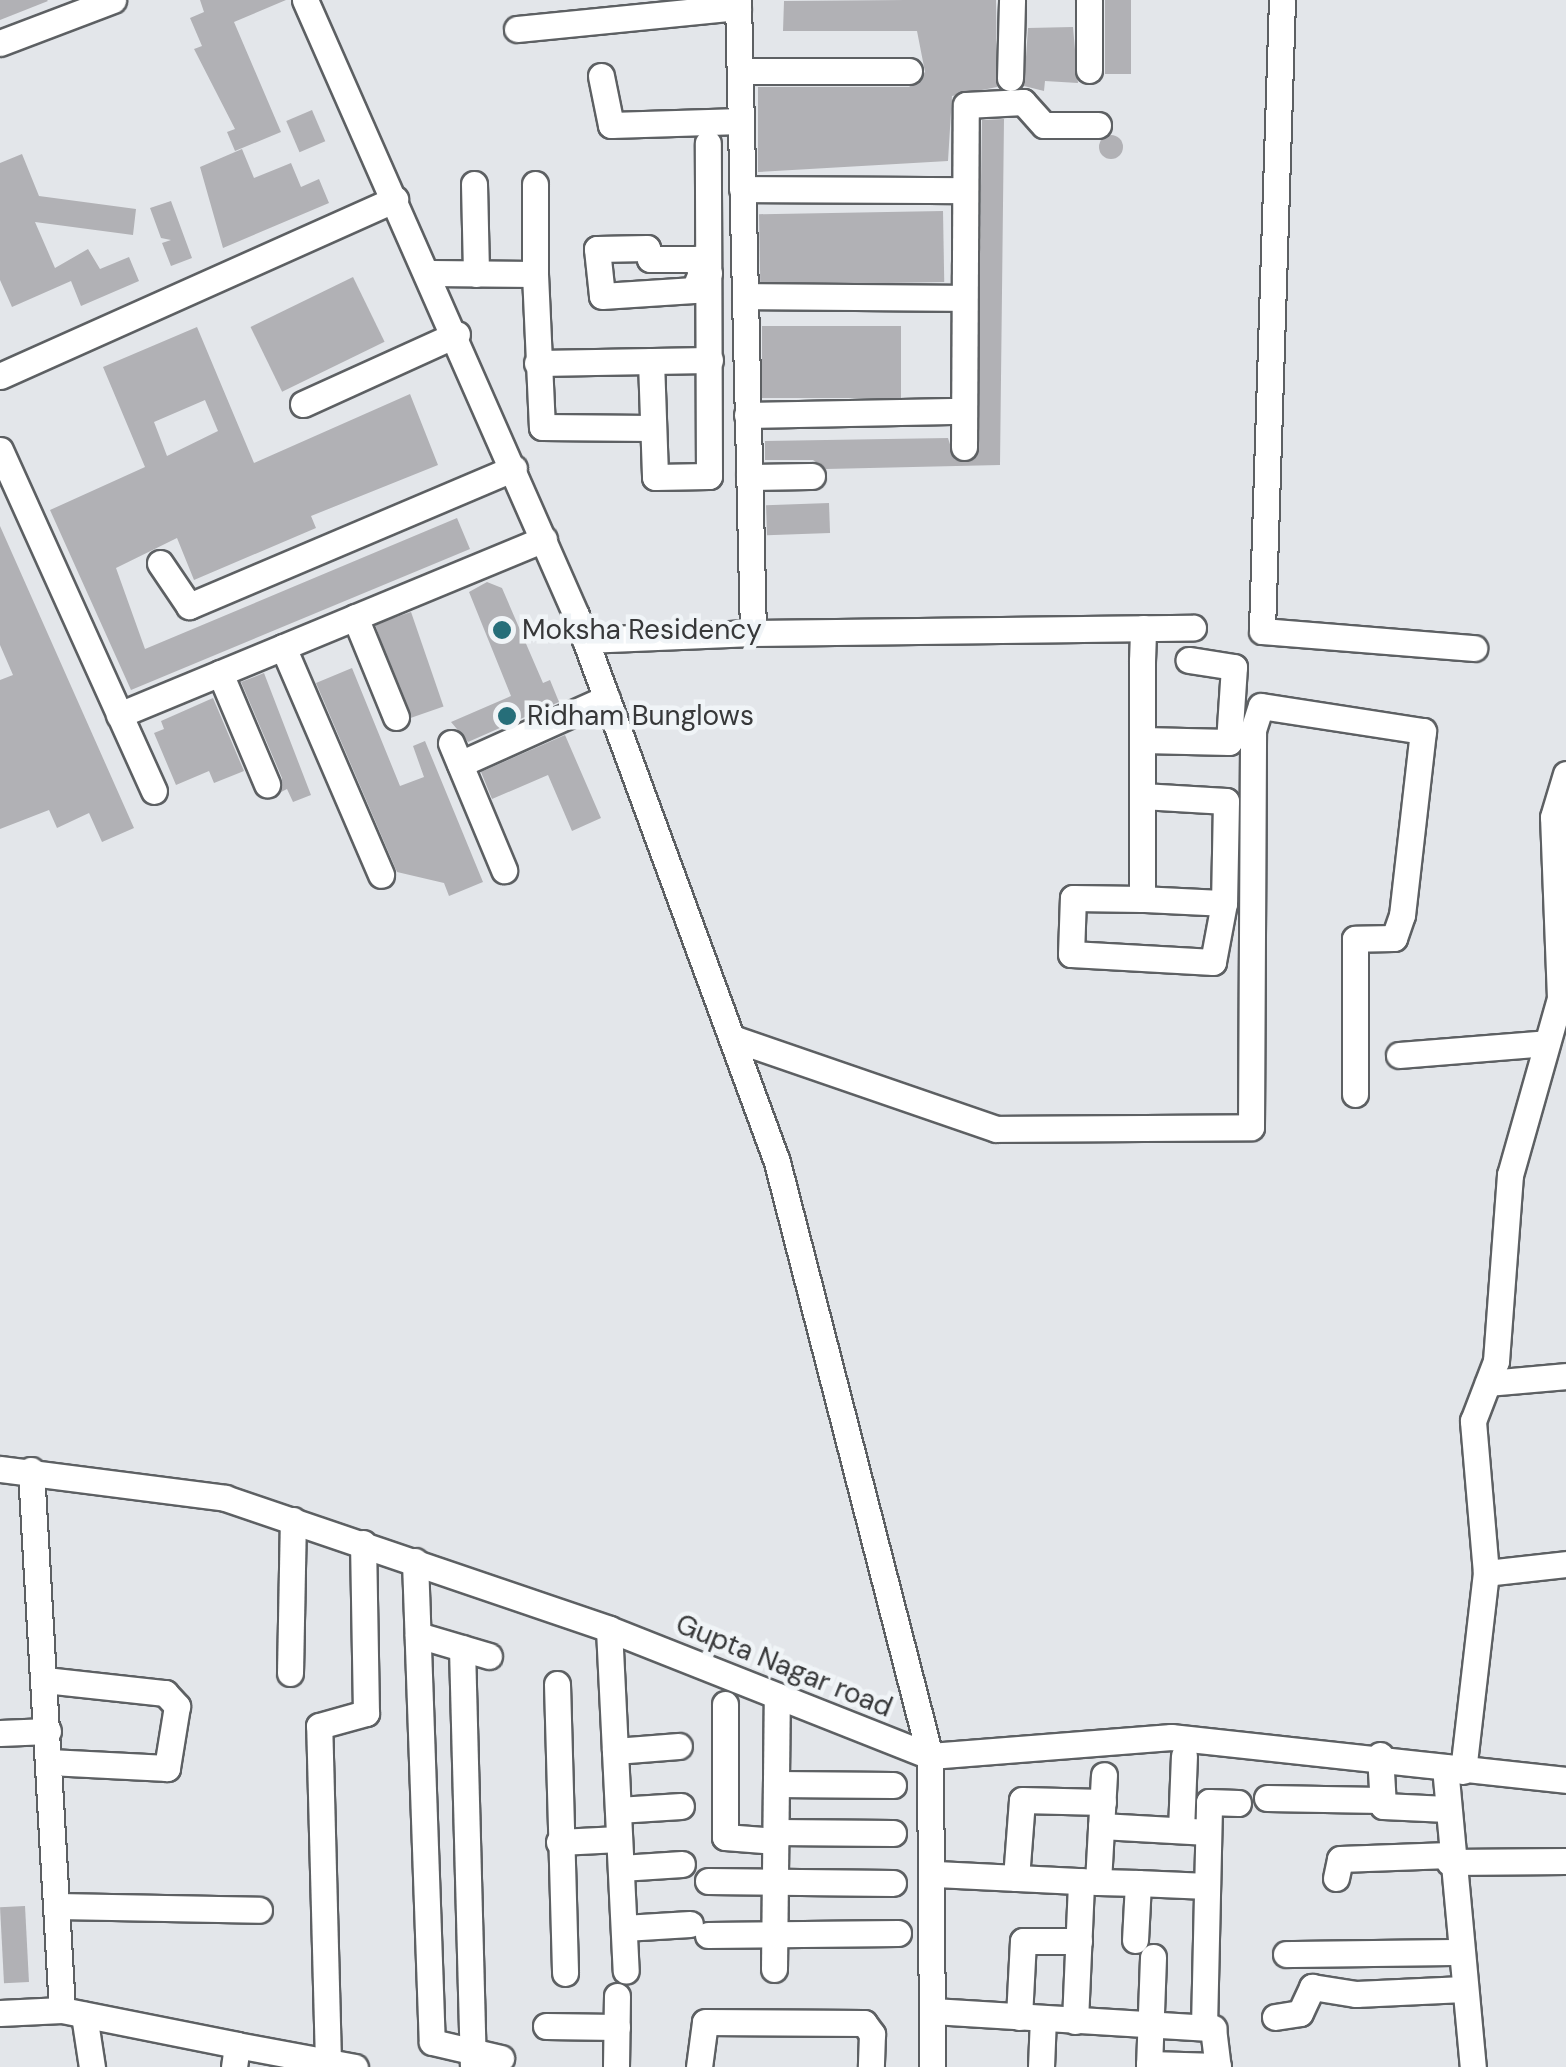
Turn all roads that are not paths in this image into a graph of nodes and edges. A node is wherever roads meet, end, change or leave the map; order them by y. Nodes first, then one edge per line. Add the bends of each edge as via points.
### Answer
1 (113, 0) edge
2 (305, 0) edge
3 (1012, 0) edge
4 (1089, 0) edge
5 (1282, 0) edge
6 (738, 3) edge
7 (517, 29) dead end
8 (0, 43) edge
9 (1089, 70) dead end
10 (740, 71) junction
11 (910, 71) dead end
12 (601, 76) dead end
13 (1010, 78) dead end
14 (740, 121) junction
15 (1098, 125) dead end
16 (708, 143) dead end
17 (474, 184) dead end
18 (535, 184) dead end
19 (742, 188) junction
20 (964, 190) junction
21 (395, 199) junction
22 (431, 273) junction
23 (704, 273) junction
24 (476, 274) junction
25 (535, 274) junction
26 (745, 284) junction
27 (964, 298) junction
28 (457, 334) junction
29 (710, 360) junction
30 (651, 361) junction
31 (537, 363) junction
32 (0, 376) edge
33 (303, 404) dead end
34 (964, 411) junction
35 (748, 416) junction
36 (539, 425) junction
37 (496, 426) junction
38 (652, 428) junction
39 (964, 448) dead end
40 (0, 450) edge
41 (514, 468) junction
42 (812, 476) dead end
43 (749, 477) junction
44 (544, 539) junction
45 (160, 563) dead end
46 (354, 617) junction
47 (1143, 628) junction
48 (1193, 628) dead end
49 (752, 633) junction
50 (585, 640) junction
51 (283, 647) junction
52 (1474, 648) dead end
53 (1189, 660) dead end
54 (220, 673) junction
55 (606, 698) junction
56 (119, 714) junction
57 (396, 717) dead end
58 (1143, 740) junction
59 (1566, 774) edge
60 (267, 784) dead end
61 (154, 791) dead end
62 (1142, 796) junction
63 (504, 870) dead end
64 (381, 875) dead end
65 (1142, 898) junction
66 (1224, 903) junction
67 (732, 1038) junction
68 (1547, 1043) junction
69 (1399, 1055) dead end
70 (1355, 1094) dead end
71 (1566, 1376) edge
72 (1488, 1383) junction
73 (0, 1470) edge
74 (31, 1470) junction
75 (293, 1520) junction
76 (363, 1544) junction
77 (415, 1561) junction
78 (1566, 1564) edge
79 (1486, 1573) junction
80 (609, 1629) junction
81 (418, 1635) junction
82 (462, 1648) junction
83 (488, 1656) dead end
84 (290, 1673) dead end
85 (45, 1680) junction
86 (557, 1684) dead end
87 (777, 1696) junction
88 (726, 1704) dead end
89 (48, 1731) junction
90 (0, 1732) edge
91 (679, 1746) dead end
92 (615, 1751) junction
93 (930, 1756) junction
94 (1184, 1756) dead end
95 (1380, 1756) junction
96 (50, 1762) junction
97 (1454, 1769) junction
98 (1104, 1775) dead end
99 (1566, 1780) edge
100 (776, 1784) junction
101 (893, 1785) dead end
102 (1267, 1798) dead end
103 (1382, 1800) junction
104 (1238, 1803) dead end
105 (681, 1806) dead end
106 (1447, 1808) junction
107 (618, 1810) junction
108 (1102, 1814) junction
109 (1181, 1830) junction
110 (1208, 1832) junction
111 (893, 1833) dead end
112 (776, 1837) junction
113 (619, 1839) junction
114 (467, 1840) junction
115 (424, 1841) junction
116 (559, 1842) junction
117 (1449, 1858) junction
118 (1566, 1861) edge
119 (682, 1864) dead end
120 (621, 1868) junction
121 (936, 1874) junction
122 (1016, 1878) junction
123 (1336, 1878) dead end
124 (708, 1881) dead end
125 (1090, 1881) junction
126 (775, 1882) junction
127 (893, 1883) dead end
128 (1138, 1883) junction
129 (1207, 1886) junction
130 (57, 1906) junction
131 (258, 1910) dead end
132 (624, 1928) junction
133 (898, 1932) dead end
134 (775, 1934) junction
135 (1079, 1941) junction
136 (1460, 1952) junction
137 (1286, 1954) dead end
138 (774, 1969) dead end
139 (626, 1970) dead end
140 (564, 1973) dead end
141 (1464, 1989) junction
142 (617, 1996) dead end
143 (933, 2011) junction
144 (73, 2012) junction
145 (0, 2013) edge
146 (1275, 2016) dead end
147 (1031, 2018) junction
148 (1075, 2021) junction
149 (1150, 2025) junction
150 (546, 2026) dead end
151 (617, 2027) junction
152 (1204, 2027) junction
153 (236, 2056) edge
154 (502, 2058) dead end
155 (473, 2060) edge
156 (322, 2063) edge
157 (1149, 2065) edge
158 (1218, 2066) edge
159 (92, 2067) edge
160 (355, 2067) edge
161 (616, 2067) edge
162 (699, 2067) edge
163 (871, 2067) edge
164 (932, 2067) edge
165 (1041, 2067) edge
166 (1473, 2067) edge

1 - 8 street
2 - 21 street
3 - 13 street
4 - 9 street
5 - 52 street via 1262,631
6 - 7 street
6 - 10 street
10 - 11 street
10 - 14 street
12 - 14 street via 611,125
14 - 19 street
15 - 20 street via 1044,125 1023,102 968,102
16 - 23 street
17 - 24 street
18 - 25 street
19 - 20 street
19 - 26 street
20 - 27 street
21 - 22 street
21 - 32 street
22 - 24 street
22 - 28 street
23 - 26 street
23 - 29 street
24 - 25 street
25 - 31 street
26 - 27 street
26 - 35 street
27 - 34 street
28 - 33 street
28 - 37 street
29 - 30 street
29 - 38 street via 712,472 655,477
30 - 31 street
30 - 38 street
31 - 36 street
34 - 35 street
34 - 39 street
35 - 43 street
36 - 37 street
36 - 38 street
37 - 41 street
40 - 56 street
41 - 44 street
41 - 45 street via 189,606
42 - 43 street
43 - 49 street
44 - 46 street
44 - 50 street
46 - 51 street
46 - 57 street
47 - 48 street
47 - 49 street
47 - 58 street
49 - 50 street
50 - 55 street
51 - 54 street
51 - 64 street
53 - 58 street via 1234,667 1229,742
54 - 56 street
54 - 60 street
55 - 63 street via 455,753
55 - 67 street
56 - 61 street
58 - 62 street
59 - 68 street via 1553,818 1560,998
62 - 65 street
62 - 66 street via 1226,802
65 - 66 street
65 - 66 street via 1073,898 1071,954 1213,962
67 - 70 street via 996,1129 1250,1126 1253,730 1261,706 1423,732 1402,916 1394,938 1354,939
67 - 93 street via 778,1162
68 - 69 street
68 - 72 street via 1510,1174 1496,1360
71 - 72 street
72 - 79 street via 1471,1446
73 - 74 street, Gupta Nagar road
74 - 75 street, Gupta Nagar road via 225,1498
74 - 85 street
75 - 76 street, Gupta Nagar road
75 - 84 street
76 - 77 street, Gupta Nagar road
76 - 156 street via 366,1713 318,1726
77 - 80 street, Gupta Nagar road
77 - 81 street
78 - 79 street
79 - 97 street
80 - 87 street, Gupta Nagar road
80 - 92 street
81 - 82 street
81 - 115 street
82 - 83 street
82 - 114 street
85 - 89 street
85 - 96 street via 166,1693 176,1706 167,1768
86 - 116 street
87 - 93 street, Gupta Nagar road
87 - 100 street
88 - 112 street via 725,1837
89 - 90 street
89 - 96 street
91 - 92 street
92 - 107 street
93 - 95 street, Gupta Nagar road via 1172,1737
93 - 121 street
94 - 109 street
95 - 97 street, Gupta Nagar road
95 - 103 street
96 - 130 street
97 - 99 street, Gupta Nagar road
97 - 106 street
98 - 108 street
100 - 101 street
100 - 112 street
102 - 103 street
103 - 106 street via 1383,1806
104 - 110 street via 1209,1802
105 - 107 street
106 - 117 street
107 - 113 street
108 - 109 street
108 - 122 street via 1022,1800
108 - 125 street
109 - 110 street
110 - 129 street
111 - 112 street
112 - 126 street
113 - 116 street
113 - 120 street
114 - 115 street
114 - 155 street
115 - 155 street via 432,2042
116 - 140 street
117 - 118 street
117 - 123 street via 1340,1859
117 - 136 street
119 - 120 street
120 - 132 street
121 - 122 street
121 - 143 street
122 - 125 street
124 - 126 street
125 - 128 street
125 - 135 street
126 - 127 street
126 - 134 street
128 - 129 street
128 - 149 street
129 - 152 street
130 - 131 street
130 - 144 street
132 - 134 street
132 - 139 street
133 - 134 street
134 - 138 street
135 - 147 street via 1023,1941
135 - 148 street
136 - 137 street
136 - 141 street
141 - 146 street via 1356,1994 1312,1987 1300,2013
141 - 166 street
142 - 151 street
143 - 147 street
143 - 164 street
144 - 145 street
144 - 153 street
144 - 159 street
147 - 148 street
147 - 165 street
148 - 149 street
149 - 152 street
149 - 157 street
150 - 151 street
151 - 161 street
152 - 158 street via 1218,2029
153 - 156 street
154 - 155 street
156 - 160 street
157 - 158 street
162 - 163 street via 705,2022 864,2022 872,2034

